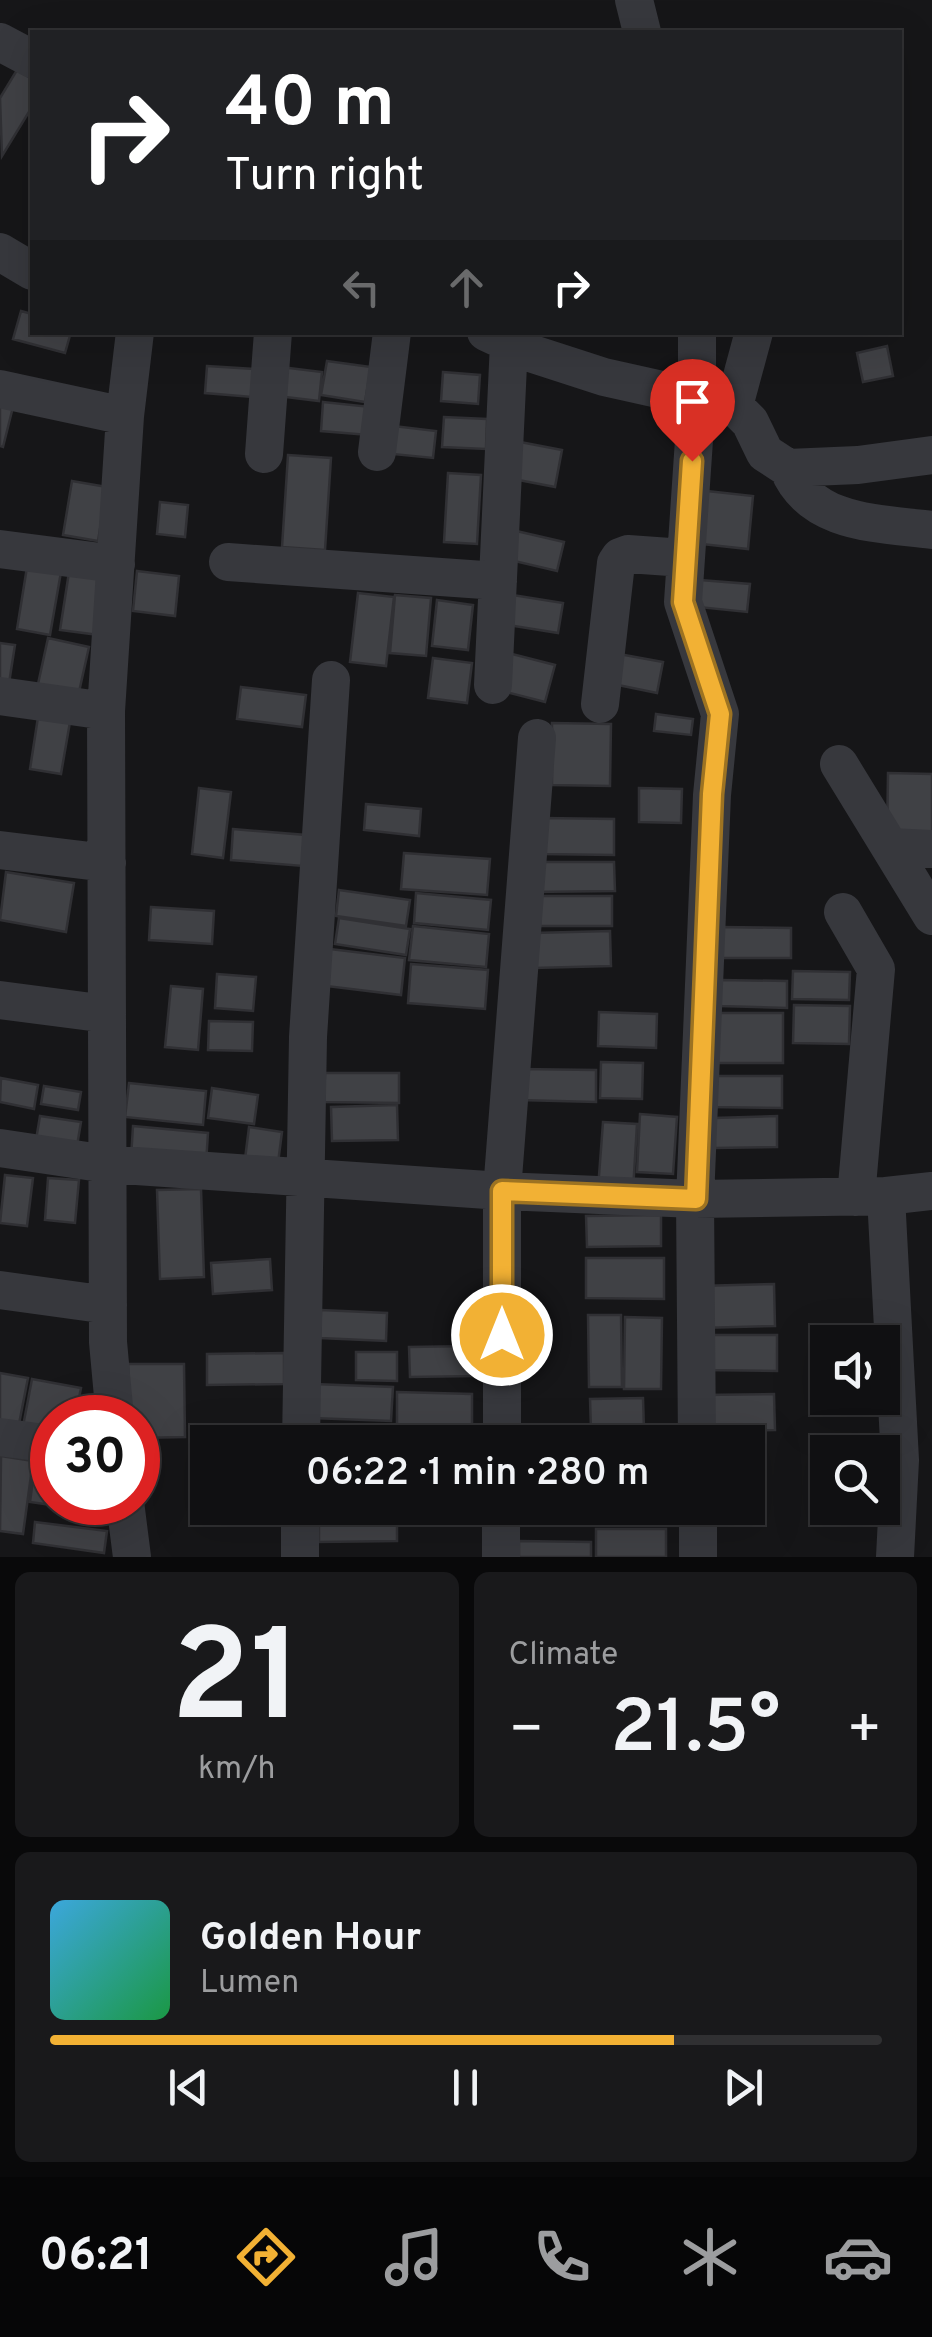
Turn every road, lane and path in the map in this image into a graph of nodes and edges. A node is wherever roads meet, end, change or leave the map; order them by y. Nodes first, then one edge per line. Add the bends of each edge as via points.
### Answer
1 (634, 0) edge
2 (642, 30) edge
3 (0, 42) edge
4 (30, 58) edge
5 (0, 252) edge
6 (30, 270) edge
7 (135, 335) edge
8 (273, 335) edge
9 (392, 335) edge
10 (697, 335) edge
11 (753, 335) edge
12 (498, 338) edge
13 (0, 389) edge
14 (696, 396) junction
15 (734, 406) junction
16 (125, 416) junction
17 (377, 452) dead end
18 (264, 454) dead end
19 (932, 455) edge
20 (788, 468) junction
21 (932, 530) edge
22 (0, 550) edge
23 (684, 558) junction
24 (228, 562) dead end
25 (116, 564) junction
26 (498, 581) junction
27 (331, 680) dead end
28 (493, 685) dead end
29 (0, 696) edge
30 (600, 704) dead end
31 (106, 710) junction
32 (537, 738) dead end
33 (839, 764) dead end
34 (890, 847) junction
35 (0, 850) edge
36 (932, 850) edge
37 (107, 862) junction
38 (843, 912) dead end
39 (932, 916) edge
40 (0, 1000) edge
41 (107, 1014) junction
42 (0, 1148) edge
43 (107, 1164) junction
44 (303, 1176) junction
45 (502, 1191) junction
46 (932, 1192) edge
47 (871, 1196) junction
48 (696, 1199) junction
49 (0, 1290) edge
50 (108, 1305) junction
51 (114, 1395) edge
52 (301, 1425) edge
53 (502, 1425) edge
54 (697, 1425) edge
55 (0, 1437) edge
56 (30, 1441) edge
57 (127, 1525) edge
58 (300, 1525) edge
59 (502, 1525) edge
60 (698, 1525) edge
61 (132, 1557) edge
62 (300, 1557) edge
63 (501, 1557) edge
64 (698, 1557) edge
65 (895, 1557) edge

1 - 2 street
3 - 4 street
5 - 6 street
7 - 16 street
8 - 18 street
9 - 17 street
10 - 14 street
11 - 15 street
12 - 14 street via 604,377
12 - 26 street
13 - 16 street
14 - 15 street
14 - 23 street
15 - 20 street via 765,453
16 - 25 street
19 - 20 street
20 - 21 street via 808,499 834,514
22 - 25 street
23 - 30 street via 628,554 616,563
23 - 48 street via 683,602 720,714
24 - 26 street
25 - 31 street
26 - 28 street
27 - 44 street
29 - 31 street
31 - 37 street
32 - 45 street
33 - 34 street
34 - 36 street
34 - 39 street
35 - 37 street
37 - 41 street
38 - 47 street via 876,969
40 - 41 street
41 - 43 street
42 - 43 street
43 - 44 street
43 - 50 street
44 - 45 street
44 - 52 street
45 - 48 street
45 - 53 street
46 - 47 street
47 - 48 street
47 - 65 street via 900,1460
48 - 54 street
49 - 50 street
50 - 51 street
55 - 56 street
57 - 61 street
58 - 62 street
59 - 63 street
60 - 64 street

